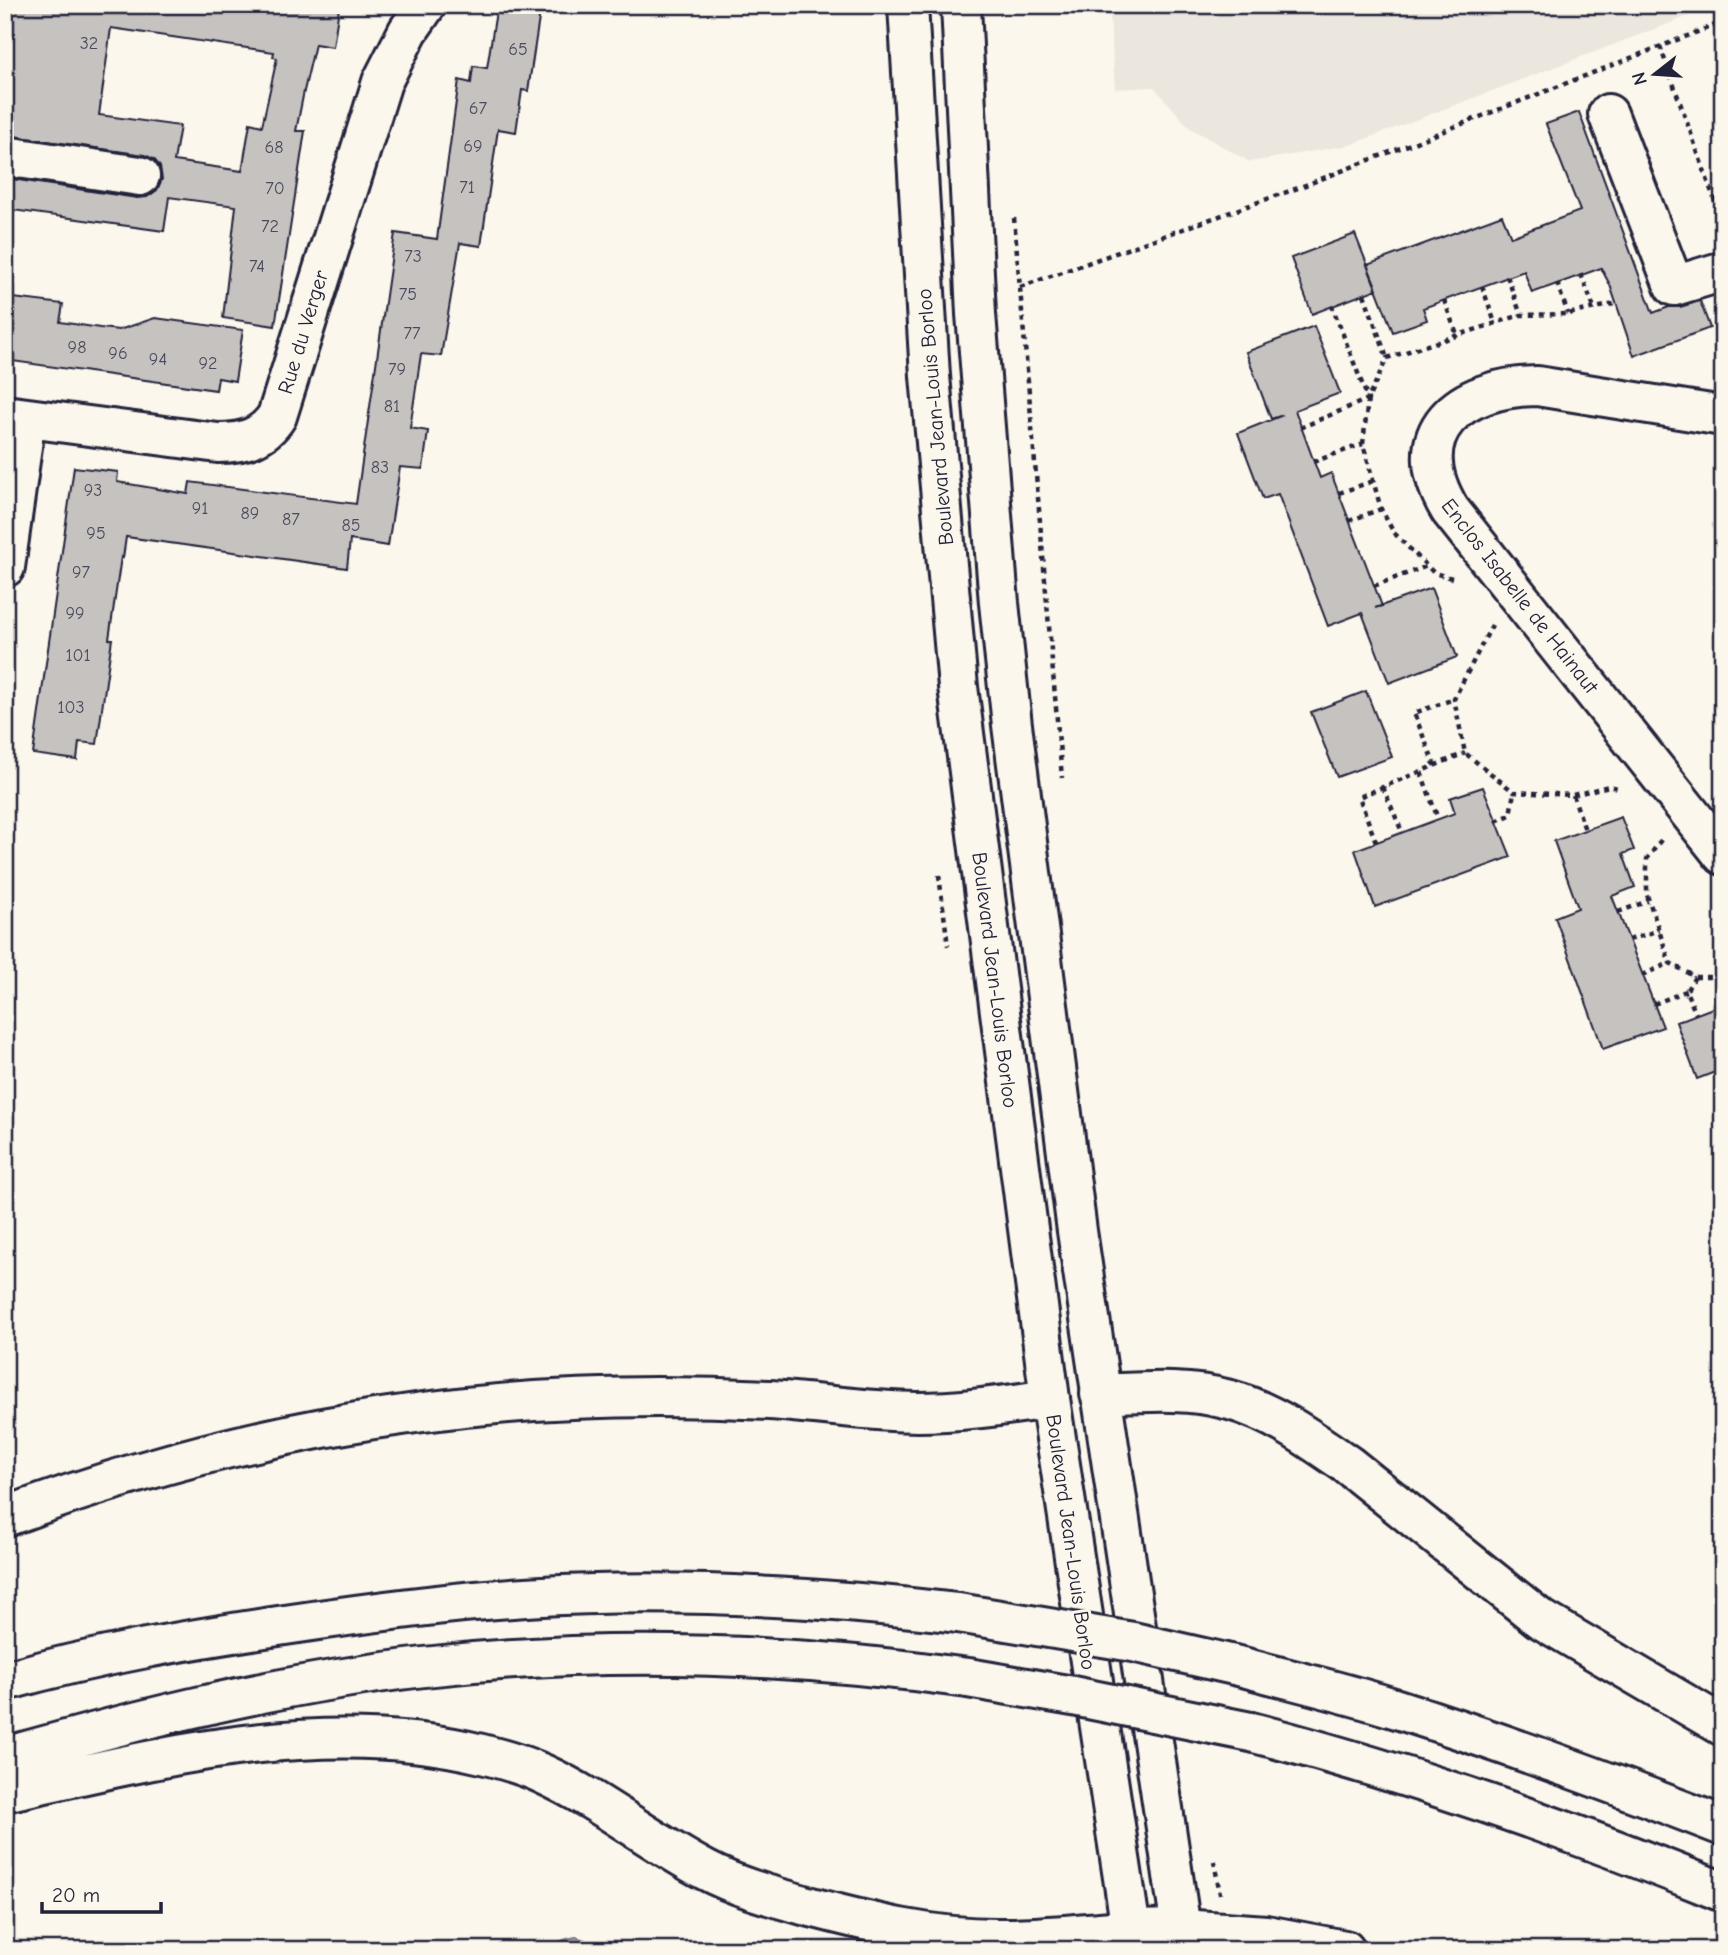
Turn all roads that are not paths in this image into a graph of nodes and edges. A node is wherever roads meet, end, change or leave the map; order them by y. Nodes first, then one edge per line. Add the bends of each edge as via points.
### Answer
1 (426, 5) edge
2 (908, 5) edge
3 (961, 5) edge
4 (1608, 114) dead end
5 (5, 156) edge
6 (140, 176) dead end
7 (1723, 273) edge
8 (16, 416) edge
9 (1723, 416) edge
10 (12, 478) edge
11 (5, 567) edge
12 (1723, 855) edge
13 (1101, 1394) junction
14 (1050, 1399) junction
15 (5, 1517) edge
16 (5, 1681) edge
17 (1723, 1726) edge
18 (5, 1757) edge
19 (5, 1792) edge
20 (1723, 1825) edge
21 (1723, 1892) edge
22 (1183, 1939) edge
23 (1133, 1940) edge
24 (1345, 1950) edge

1 - 8 main road, Rue du Verger via 382,82 271,426 248,439 218,443
2 - 14 main road, Boulevard Jean-Louis Borloo via 930,376 958,687
3 - 13 main road via 977,325 1004,650
4 - 7 main road via 1674,286
5 - 6 main road
8 - 10 main road, Rue du Verger
9 - 12 main road, Enclos Isabelle de Hainaut via 1519,386 1461,405 1439,429 1433,460 1435,480 1450,510
10 - 11 main road, Rue du Verger
13 - 14 main road
13 - 17 main road via 1172,1392 1231,1400 1286,1426 1348,1465 1539,1618
13 - 22 main road
14 - 15 main road via 915,1412 661,1397 444,1408 235,1446 95,1484
14 - 23 main road, Boulevard Jean-Louis Borloo
16 - 20 main road, bridge via 190,1640 342,1616 496,1599 759,1595 874,1603 1120,1640 1243,1667 1395,1708
18 - 21 main road, bridge via 187,1710 404,1670 601,1654 823,1661 968,1678 1251,1732 1459,1793
19 - 23 main road via 239,1745 324,1737 403,1741 480,1754 542,1773 705,1870 754,1891 853,1918 961,1937
22 - 23 main road
22 - 24 main road via 1226,1932

